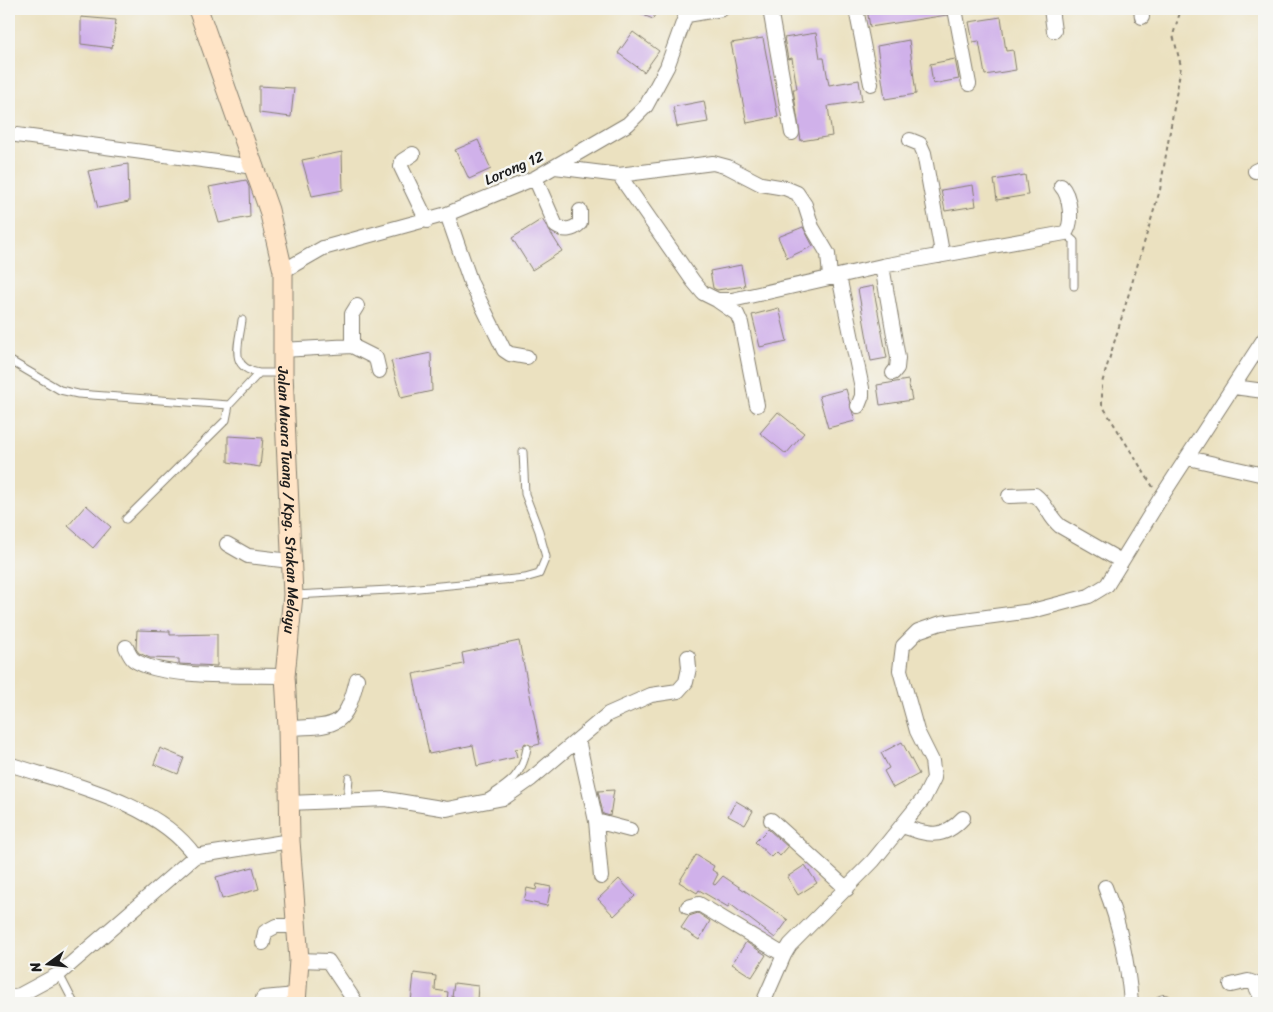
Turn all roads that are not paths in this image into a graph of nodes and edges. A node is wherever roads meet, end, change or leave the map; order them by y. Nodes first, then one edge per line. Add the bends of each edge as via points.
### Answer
1 (198, 9) edge
2 (722, 9) edge
3 (770, 9) edge
4 (856, 9) edge
5 (955, 9) edge
6 (1051, 9) edge
7 (687, 12) edge
8 (1054, 31) dead end
9 (871, 84) dead end
10 (969, 84) dead end
11 (792, 133) dead end
12 (9, 134) edge
13 (910, 140) dead end
14 (413, 154) dead end
15 (254, 167) junction
16 (555, 167) junction
17 (619, 175) junction
18 (535, 178) junction
19 (1060, 186) dead end
20 (580, 212) dead end
21 (447, 214) junction
22 (427, 221) junction
23 (1065, 233) junction
24 (939, 256) junction
25 (882, 266) junction
26 (284, 271) junction
27 (835, 276) junction
28 (1074, 286) dead end
29 (717, 300) junction
30 (357, 306) dead end
31 (242, 320) dead end
32 (1264, 339) edge
33 (352, 346) junction
34 (282, 350) junction
35 (527, 357) dead end
36 (9, 360) edge
37 (379, 371) dead end
38 (259, 373) junction
39 (283, 373) junction
40 (893, 373) dead end
41 (1234, 388) junction
42 (1264, 391) edge
43 (229, 405) junction
44 (757, 405) dead end
45 (858, 406) dead end
46 (523, 452) dead end
47 (1188, 458) junction
48 (1264, 475) edge
49 (1009, 496) dead end
50 (126, 519) dead end
51 (228, 544) dead end
52 (290, 561) junction
53 (1120, 561) junction
54 (292, 595) junction
55 (126, 647) dead end
56 (688, 657) dead end
57 (285, 676) junction
58 (357, 679) dead end
59 (288, 728) junction
60 (578, 740) junction
61 (527, 748) dead end
62 (9, 764) edge
63 (349, 778) dead end
64 (347, 801) junction
65 (289, 803) junction
66 (476, 805) junction
67 (963, 818) dead end
68 (771, 820) dead end
69 (596, 821) junction
70 (902, 826) junction
71 (630, 830) dead end
72 (290, 841) junction
73 (195, 856) junction
74 (601, 877) dead end
75 (1105, 887) dead end
76 (847, 889) junction
77 (688, 907) dead end
78 (296, 926) junction
79 (263, 943) dead end
80 (784, 955) junction
81 (299, 960) junction
82 (59, 974) junction
83 (1231, 985) dead end
84 (9, 996) edge
85 (263, 998) dead end
86 (296, 999) edge
87 (74, 1003) edge
88 (356, 1003) edge
89 (763, 1003) edge
90 (1130, 1003) edge
91 (1264, 1003) edge

1 - 15 main road, Jalan Muara Tuang / Kpg. Stakan Melayu
2 - 7 street
3 - 11 street
4 - 9 street
5 - 10 street
6 - 8 street
7 - 16 street, Lorong 12 via 667,67 646,106 628,124
12 - 15 street
13 - 24 street via 920,144 924,153 941,247
14 - 22 street via 402,161 401,167
15 - 26 main road, Jalan Muara Tuang / Kpg. Stakan Melayu
16 - 17 street
16 - 18 street, Lorong 12
17 - 27 street via 713,163 761,184 797,193 828,254
17 - 29 street via 693,281 703,293
18 - 20 street via 560,229 576,228 580,223
18 - 21 street, Lorong 12
19 - 23 street via 1067,196 1070,224
21 - 22 street, Lorong 12
21 - 35 street via 471,284 504,350
22 - 26 street, Lorong 12 via 323,248
23 - 24 street
23 - 28 lane via 1074,241
24 - 25 street
25 - 27 street
25 - 40 street via 898,358
26 - 34 main road, Jalan Muara Tuang / Kpg. Stakan Melayu
27 - 29 street via 751,297
27 - 45 street via 862,388
29 - 44 street via 737,314 741,323
30 - 33 street via 352,314
31 - 38 lane via 239,363 246,370
32 - 41 street
33 - 34 street
33 - 37 street via 376,358
34 - 39 main road, Jalan Muara Tuang / Kpg. Stakan Melayu
36 - 43 lane via 60,390 78,394
38 - 39 lane
38 - 43 lane
39 - 52 main road, Jalan Muara Tuang / Kpg. Stakan Melayu
41 - 42 street
41 - 47 street
43 - 50 lane via 226,420
46 - 54 lane via 525,494 546,557 539,574 428,587
47 - 48 street
47 - 53 street
49 - 53 street via 1035,495 1045,502 1052,519 1060,526
51 - 52 street via 248,556
52 - 54 main road, Jalan Muara Tuang / Kpg. Stakan Melayu
53 - 70 street via 1118,570 1107,585 1088,596 1032,611 941,623 918,631 903,646 900,670 917,731 932,761 934,778 924,798
54 - 57 main road, Jalan Muara Tuang / Kpg. Stakan Melayu
55 - 57 street via 132,659 142,664 182,674
56 - 60 street via 686,682 678,691 651,695 622,706
57 - 59 main road, Jalan Muara Tuang / Kpg. Stakan Melayu
58 - 59 street via 350,705 338,723 328,727
59 - 65 main road, Jalan Muara Tuang / Kpg. Stakan Melayu
60 - 66 street via 504,798
60 - 69 street
61 - 66 lane via 524,765 514,778
62 - 73 street via 109,797 155,819 185,842
63 - 64 lane
64 - 65 street
64 - 66 street via 386,799 447,809
65 - 72 main road, Jalan Muara Tuang / Kpg. Stakan Melayu
67 - 70 street via 952,830 934,834
68 - 76 street
69 - 71 street
69 - 74 street
70 - 76 street
72 - 73 street
72 - 78 main road, Jalan Muara Tuang / Kpg. Stakan Melayu
73 - 82 street
75 - 90 street via 1127,963
76 - 80 street
77 - 80 street via 699,904
78 - 79 street via 270,928 265,932
78 - 81 main road, Jalan Muara Tuang / Kpg. Stakan Melayu
80 - 89 street
81 - 86 main road, Jalan Muara Tuang / Kpg. Stakan Melayu
81 - 88 street via 328,961
82 - 84 street via 20,995
82 - 87 lane
83 - 91 street via 1248,981 1254,983
85 - 86 street

